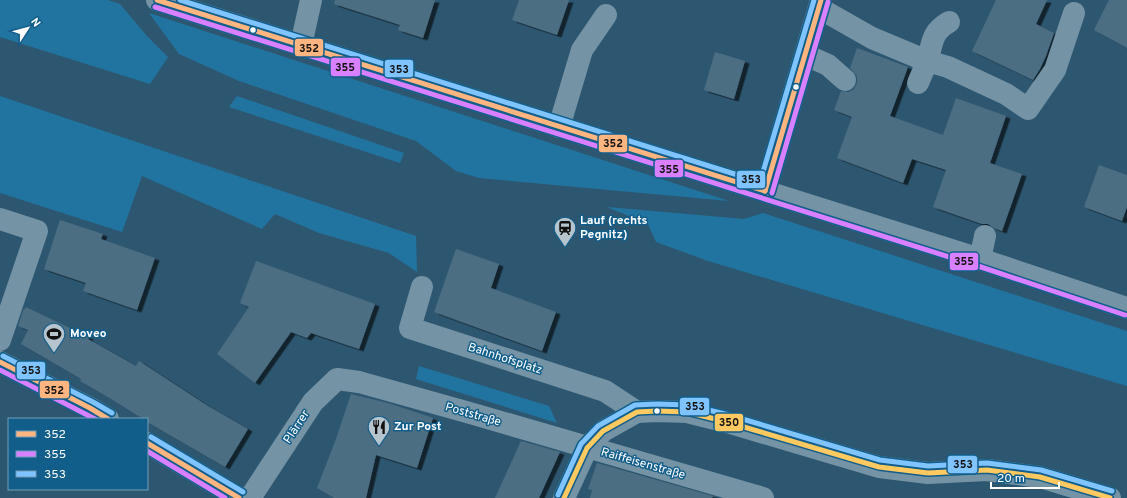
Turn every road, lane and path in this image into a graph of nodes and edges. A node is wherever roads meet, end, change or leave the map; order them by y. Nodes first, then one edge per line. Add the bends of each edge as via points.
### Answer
1 (157, 0) edge
2 (310, 0) edge
3 (820, 4) edge
4 (1074, 13) dead end
5 (606, 15) dead end
6 (949, 22) dead end
7 (301, 45) junction
8 (806, 55) junction
9 (927, 61) junction
10 (845, 80) dead end
11 (918, 83) dead end
12 (559, 127) junction
13 (765, 191) junction
14 (0, 219) edge
15 (985, 236) dead end
16 (980, 259) junction
17 (422, 287) dead end
18 (1127, 308) edge
19 (0, 340) edge
20 (0, 362) edge
21 (359, 382) joint
22 (637, 412) junction
23 (106, 418) edge
24 (148, 443) edge
25 (587, 448) junction
26 (239, 498) edge
27 (250, 498) edge
28 (564, 498) edge
29 (763, 498) edge
30 (1110, 498) edge

1 - 7 street
2 - 7 street
3 - 8 street
3 - 9 street via 872,38
4 - 9 street via 1055,70 1028,109 1006,94 948,67
5 - 12 street via 582,50
6 - 9 street via 940,27 932,40
7 - 12 street
8 - 10 street via 828,65
8 - 13 street
9 - 11 street
12 - 13 street
13 - 16 street
14 - 19 street via 37,231
15 - 16 street
16 - 18 street
17 - 22 street, Bahnhofsplatz via 410,328 605,391
20 - 23 street
21 - 25 street, Poststraße
21 - 27 street, Plärrer via 338,379 313,402
22 - 25 street, Raiffeisenstraße via 603,431
22 - 30 street, Raiffeisenstraße via 686,412 879,467 928,473 987,470 1040,477
24 - 26 street
25 - 28 street
25 - 29 street, Raiffeisenstraße

